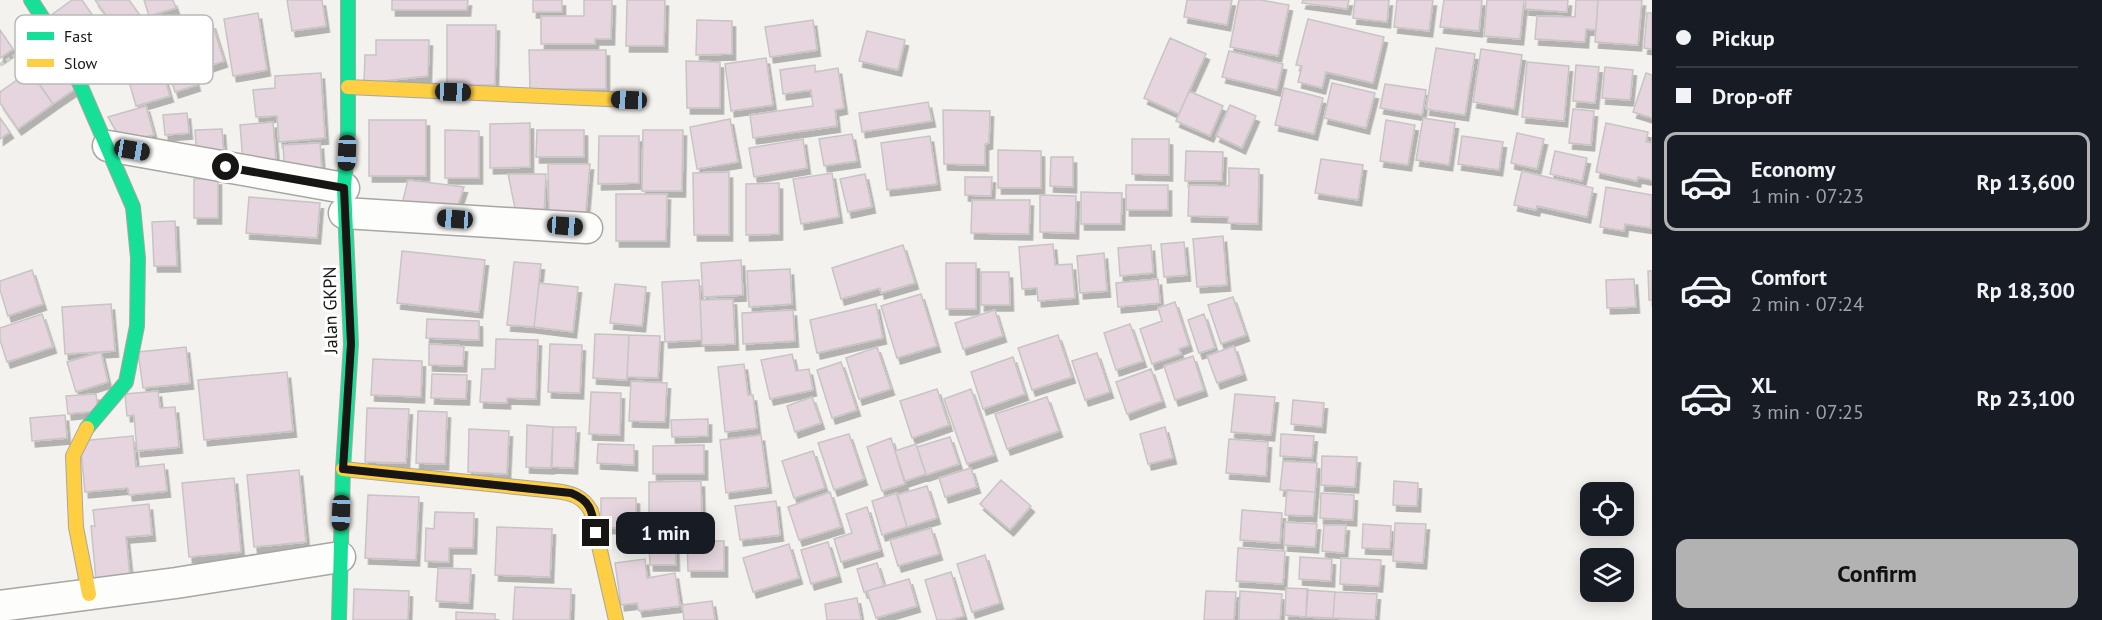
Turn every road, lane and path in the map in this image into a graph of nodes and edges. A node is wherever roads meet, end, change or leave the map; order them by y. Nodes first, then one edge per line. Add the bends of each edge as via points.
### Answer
1 (31, 0) edge
2 (348, 0) edge
3 (41, 15) edge
4 (80, 84) edge
5 (348, 87) junction
6 (629, 100) dead end
7 (108, 146) junction
8 (344, 201) junction
9 (587, 228) dead end
10 (343, 469) junction
11 (340, 557) junction
12 (89, 594) junction
13 (0, 606) edge
14 (339, 620) edge
15 (616, 620) edge

1 - 3 street
2 - 5 street, Jalan GKPN
4 - 7 street
5 - 6 street
5 - 8 street, Jalan GKPN
7 - 8 street
7 - 12 street via 133,207 138,258 137,326 126,382 86,429 73,456 76,527
8 - 9 street
8 - 10 street, Jalan GKPN via 351,344
10 - 11 street, Jalan GKPN
10 - 15 street via 581,496 591,511
11 - 12 street
11 - 14 street, Jalan GKPN
12 - 13 street

